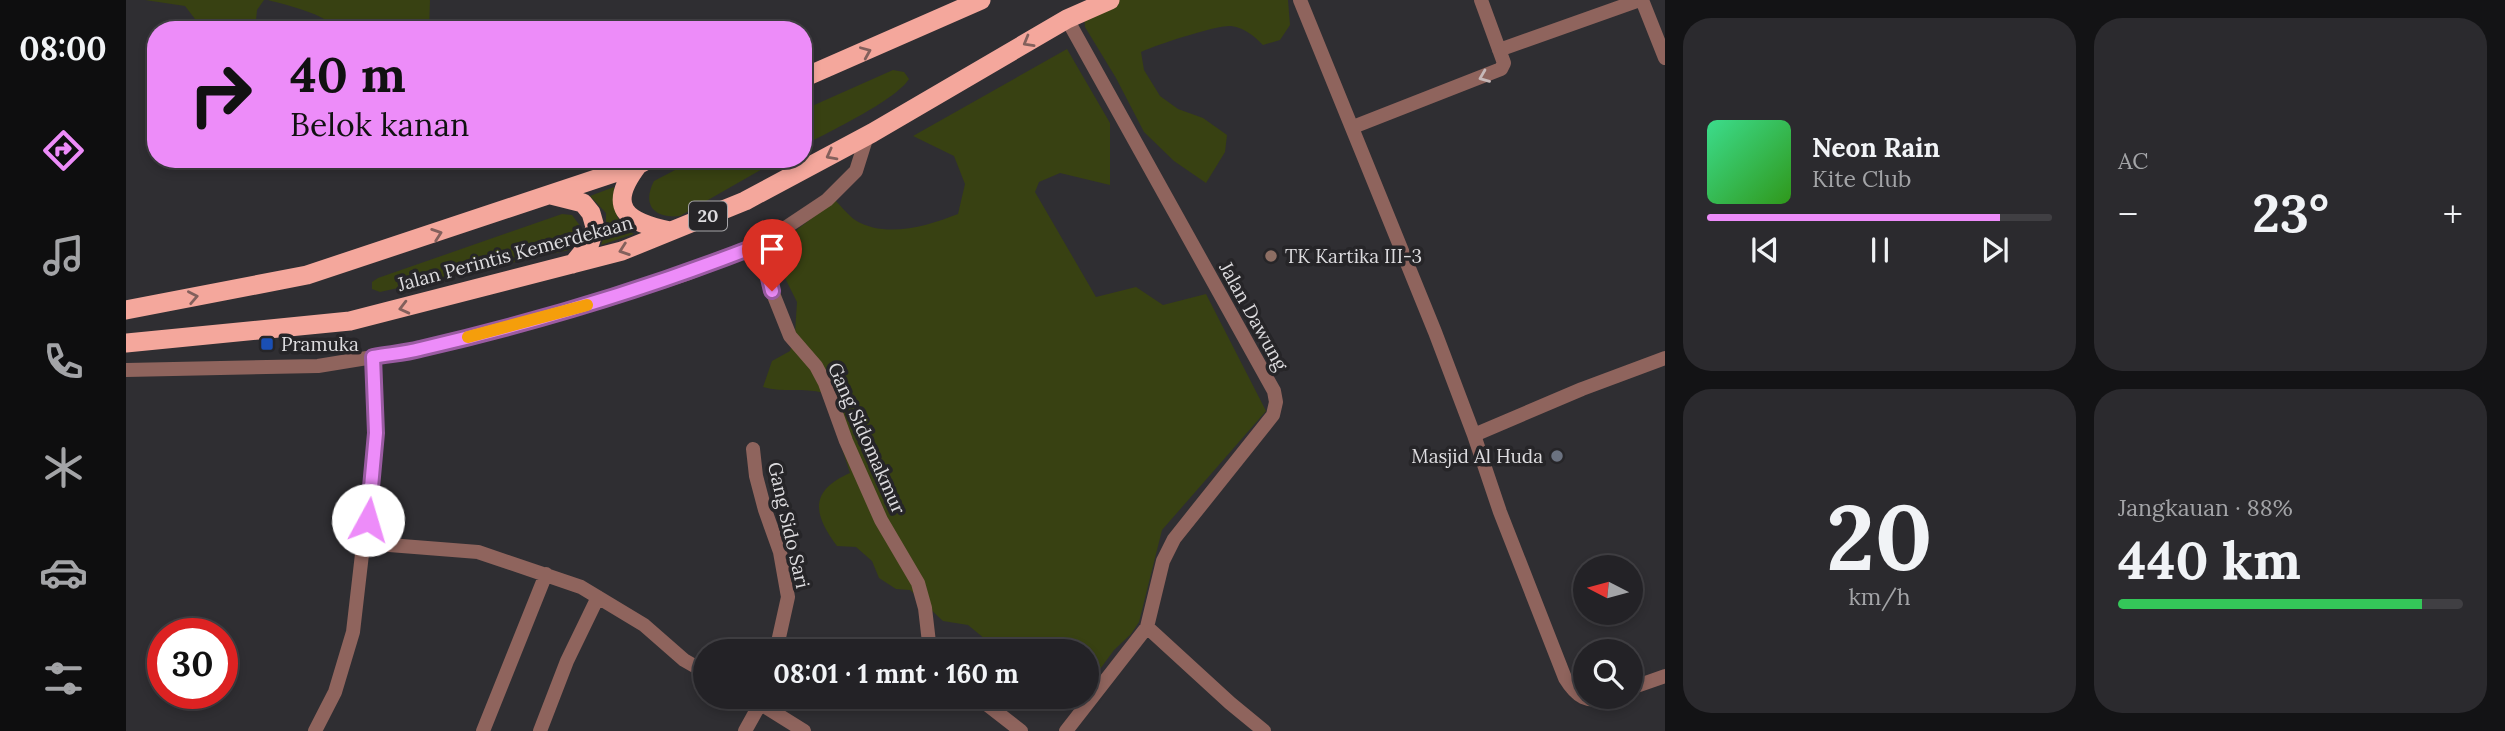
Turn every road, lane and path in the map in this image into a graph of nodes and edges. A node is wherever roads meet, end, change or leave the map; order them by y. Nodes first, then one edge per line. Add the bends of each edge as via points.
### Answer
1 (981, 0) edge
2 (1110, 0) edge
3 (1300, 0) edge
4 (1481, 0) edge
5 (1641, 0) edge
6 (1067, 19) junction
7 (1662, 43) edge
8 (1499, 50) junction
9 (1665, 58) edge
10 (812, 75) edge
11 (1353, 127) junction
12 (867, 136) junction
13 (812, 165) edge
14 (626, 168) edge
15 (639, 168) edge
16 (807, 168) edge
17 (550, 194) junction
18 (670, 231) junction
19 (761, 244) junction
20 (573, 264) junction
21 (126, 310) edge
22 (126, 343) edge
23 (373, 357) junction
24 (1665, 358) edge
25 (126, 370) edge
26 (1474, 435) junction
27 (753, 449) dead end
28 (364, 543) junction
29 (546, 574) junction
30 (598, 597) junction
31 (1147, 627) junction
32 (779, 639) edge
33 (929, 639) edge
34 (693, 665) edge
35 (1665, 676) edge
36 (1643, 684) edge
37 (1573, 690) edge
38 (749, 709) edge
39 (769, 709) edge
40 (993, 709) edge
41 (315, 731) edge
42 (483, 731) edge
43 (540, 731) edge
44 (746, 731) edge
45 (804, 731) edge
46 (1021, 731) edge
47 (1066, 731) edge
48 (1264, 731) edge

10 -> 1 highway
2 - 6 highway, Jalan Perintis Kemerdekaan / 20
3 - 11 street
4 - 8 street
5 - 7 street
5 - 8 street
6 -> 12 highway, Jalan Perintis Kemerdekaan / 20
6 - 31 street, Jalan Dawung via 1274,391 1276,402 1273,415 1174,539 1163,561
7 - 9 street
8 -> 11 street via 1504,63 1495,73
11 - 26 street
12 -> 13 highway, Jalan Perintis Kemerdekaan / 20
12 - 19 street via 856,171 827,200
14 - 17 highway, Jalan Perintis Kemerdekaan
15 - 18 highway via 621,192 621,203 634,219
16 -> 18 highway, Jalan Perintis Kemerdekaan / 20 via 745,201
17 - 20 highway via 583,203 591,213 595,227 590,243
21 -> 17 highway, Jalan Perintis Kemerdekaan via 307,275
18 -> 20 highway, Jalan Perintis Kemerdekaan / 20
19 - 23 street via 600,302
19 - 33 street, Gang Sidomakmur via 772,291 790,336 825,383 881,520 918,583
20 -> 22 highway, Jalan Perintis Kemerdekaan / 20 via 350,321
23 - 25 street via 318,366
23 - 28 street via 376,433
24 - 26 street
26 - 37 street via 1500,512
27 - 32 street, Gang Sido Sari via 788,597
28 - 29 street via 478,552
28 - 41 street via 353,632 335,692
29 - 30 street
29 - 42 street
30 - 34 street via 644,625
30 - 43 street
31 - 47 street
31 - 48 street
35 - 36 street
38 - 44 street
39 - 45 street
40 - 46 street

